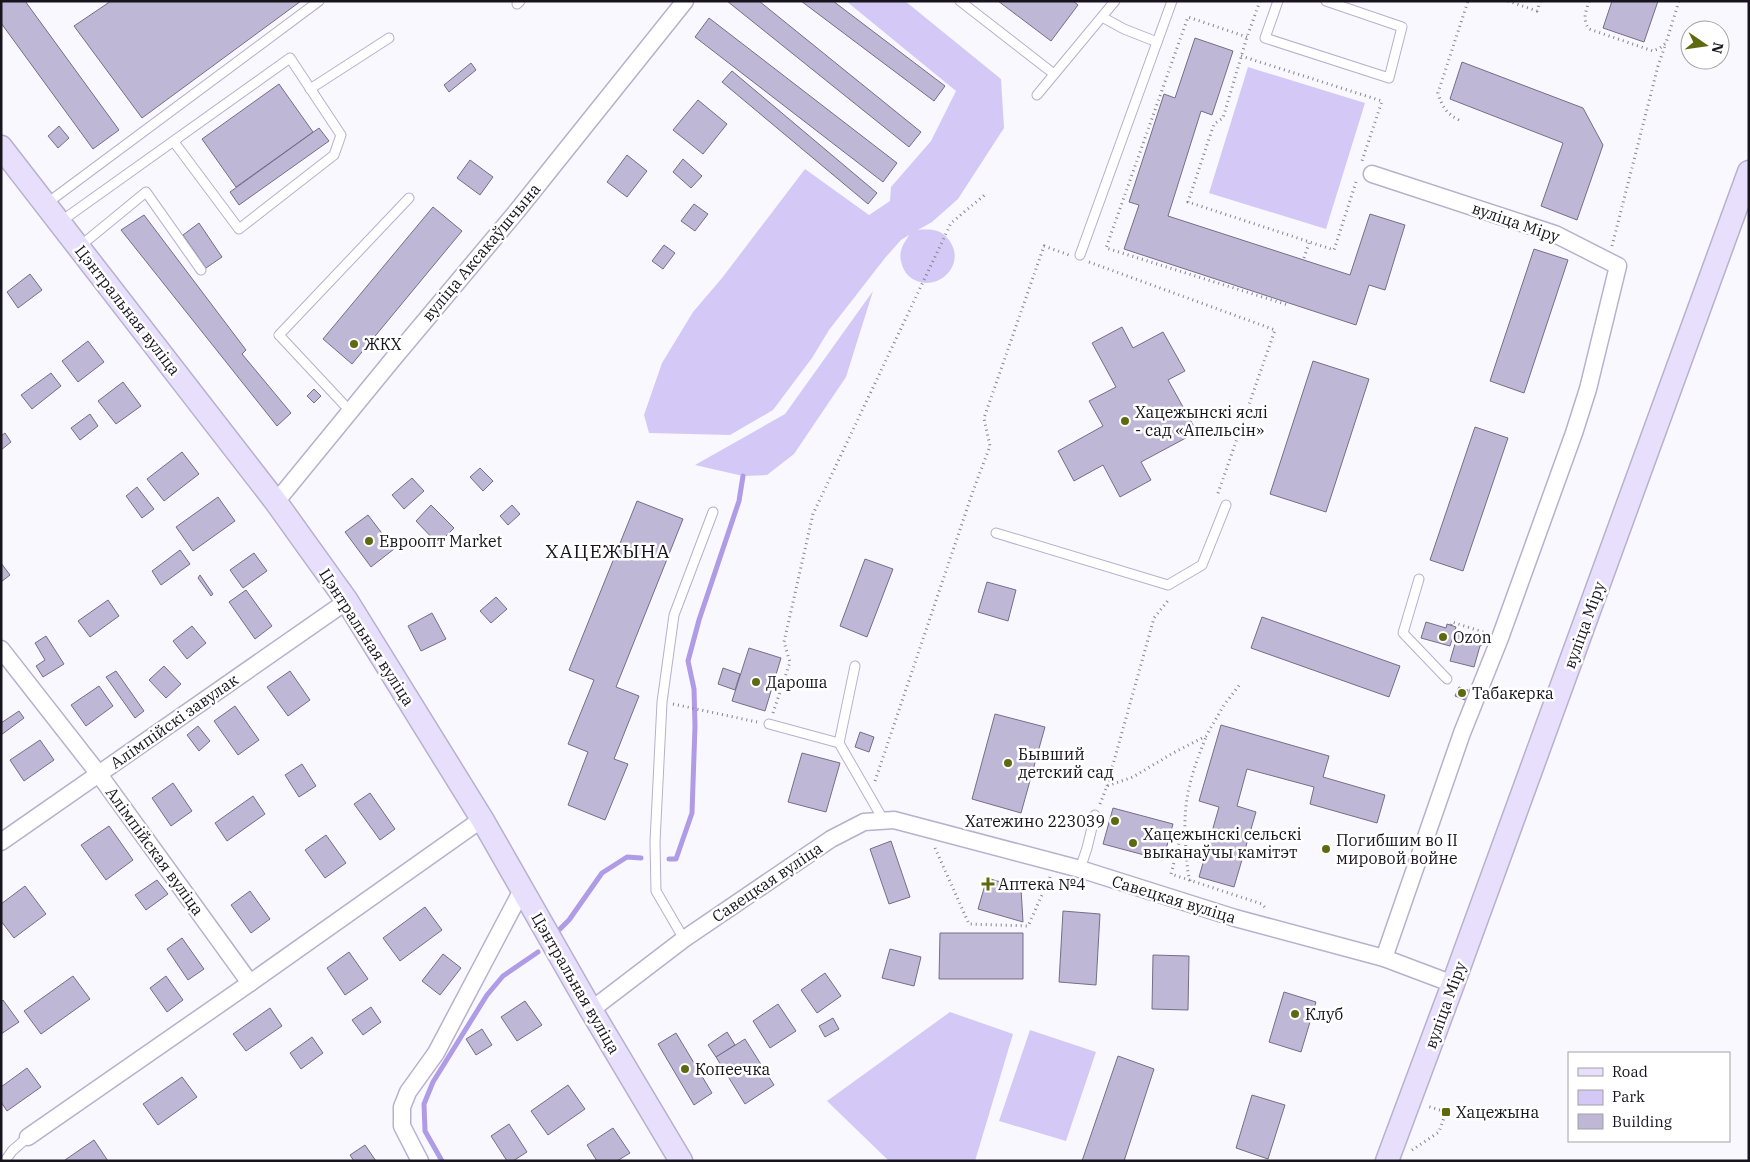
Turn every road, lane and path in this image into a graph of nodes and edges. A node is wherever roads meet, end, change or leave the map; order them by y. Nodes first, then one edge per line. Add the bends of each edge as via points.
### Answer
1 (319, 1) edge
2 (684, 1) edge
3 (960, 1) edge
4 (1115, 1) edge
5 (1172, 1) edge
6 (1260, 1) edge
7 (1278, 1) edge
8 (1326, 1) edge
9 (1468, 1) edge
10 (1508, 1) edge
11 (1536, 1) edge
12 (1540, 1) edge
13 (1589, 1) edge
14 (1679, 1) edge
15 (1539, 6) junction
16 (1102, 17) junction
17 (1247, 37) junction
18 (389, 38) dead end
19 (1157, 42) junction
20 (1241, 56) junction
21 (1054, 74) junction
22 (310, 89) junction
23 (1037, 96) dead end
24 (1459, 120) dead end
25 (174, 142) junction
26 (1, 147) edge
27 (1364, 172) junction
28 (1749, 172) edge
29 (987, 193) dead end
30 (409, 198) dead end
31 (46, 204) junction
32 (60, 222) junction
33 (1309, 243) junction
34 (79, 248) junction
35 (1078, 257) junction
36 (1304, 258) dead end
37 (201, 270) dead end
38 (1288, 305) dead end
39 (350, 411) junction
40 (1216, 500) dead end
41 (276, 502) junction
42 (1226, 505) dead end
43 (713, 512) dead end
44 (996, 533) dead end
45 (1419, 579) dead end
46 (1172, 595) dead end
47 (347, 601) junction
48 (1451, 625) dead end
49 (1484, 632) dead end
50 (1, 649) edge
51 (855, 666) dead end
52 (1447, 679) dead end
53 (1241, 683) dead end
54 (662, 702) junction
55 (769, 724) junction
56 (1206, 736) junction
57 (839, 743) junction
58 (98, 773) junction
59 (1107, 786) junction
60 (870, 796) junction
61 (1095, 816) joint
62 (482, 819) junction
63 (884, 821) junction
64 (927, 829) junction
65 (1184, 836) junction
66 (1, 842) edge
67 (1056, 864) junction
68 (1080, 870) junction
69 (1190, 882) junction
70 (522, 890) junction
71 (1262, 904) dead end
72 (684, 939) junction
73 (1384, 958) junction
74 (250, 983) junction
75 (1453, 984) junction
76 (591, 1010) junction
77 (1446, 1112) dead end
78 (28, 1137) joint
79 (1411, 1155) dead end
80 (5, 1161) edge
81 (420, 1161) edge
82 (681, 1161) edge
83 (1387, 1161) edge

1 - 31 lane
2 - 39 street, вуліца Аксакаўшчына via 517,210
3 - 21 lane
4 - 16 lane
5 - 19 lane
6 - 17 path
7 - 8 lane via 1265,38 1389,78 1402,27
9 - 24 path via 1438,93 1449,115
10 - 15 path via 1537,11
11 - 15 path
12 - 15 path
13 - 14 path via 1584,17 1589,29 1653,51 1666,43
16 - 19 lane
16 - 21 lane
17 - 20 path
17 - 38 path via 1188,17 1106,248
18 - 22 lane
19 - 35 lane
20 - 27 path via 1382,101
20 - 33 path via 1223,118 1214,124 1188,202
21 - 23 lane
22 - 25 lane via 290,58
22 - 25 lane via 341,136 334,155 239,229
25 - 32 lane
26 - 31 street, Цэнтральная вуліца
27 - 33 path via 1334,250
27 - 73 street, вуліца Міру via 1555,234 1618,266 1574,434 1462,733
28 - 75 street, вуліца Міру
29 - 55 path via 951,224 813,514 784,642 790,662
30 - 39 lane via 279,335
31 - 32 street, Цэнтральная вуліца
32 - 34 street, Цэнтральная вуліца
33 - 36 path
34 - 37 lane via 146,192
34 - 41 street, Цэнтральная вуліца
35 - 40 path via 1275,330
35 - 60 path via 1044,246 984,418 990,446
39 - 41 street, вуліца Аксакаўшчына
41 - 47 street, Цэнтральная вуліца
42 - 44 lane via 1202,565 1168,584
43 - 54 lane via 674,615
45 - 52 lane via 1403,633
46 - 59 path via 1154,618
47 - 58 street, Алімпійскі завулак
47 - 62 street, Цэнтральная вуліца
48 - 49 path via 1452,622
50 - 58 street, Алімпійская вуліца
51 - 57 lane
53 - 56 path
54 - 55 path
54 - 72 lane via 655,842 656,891
55 - 57 lane
56 - 59 path via 1133,778
56 - 65 path via 1185,802
57 - 60 lane
58 - 66 street, Алімпійскі завулак
58 - 74 street, Алімпійская вуліца
59 - 61 path
60 - 63 lane
61 - 68 lane
62 - 70 street, Цэнтральная вуліца
62 - 74 street
63 - 64 street, Савецкая вуліца via 894,820
63 - 72 street, Савецкая вуліца via 864,822 831,839
64 - 67 street, Савецкая вуліца
64 - 67 path via 969,924 1028,926
65 - 69 path
65 - 69 path via 1178,843 1171,874
67 - 68 street, Савецкая вуліца
68 - 73 street, Савецкая вуліца via 1235,918
69 - 71 path
70 - 76 street, Цэнтральная вуліца
70 - 81 street via 436,1052 408,1092 402,1107 402,1126
72 - 76 street, Савецкая вуліца
73 - 75 street, Савецкая вуліца
74 - 78 street
75 - 83 street, вуліца Міру
76 - 82 street, Цэнтральная вуліца
77 - 79 path via 1439,1132 1413,1149
78 - 80 lane

